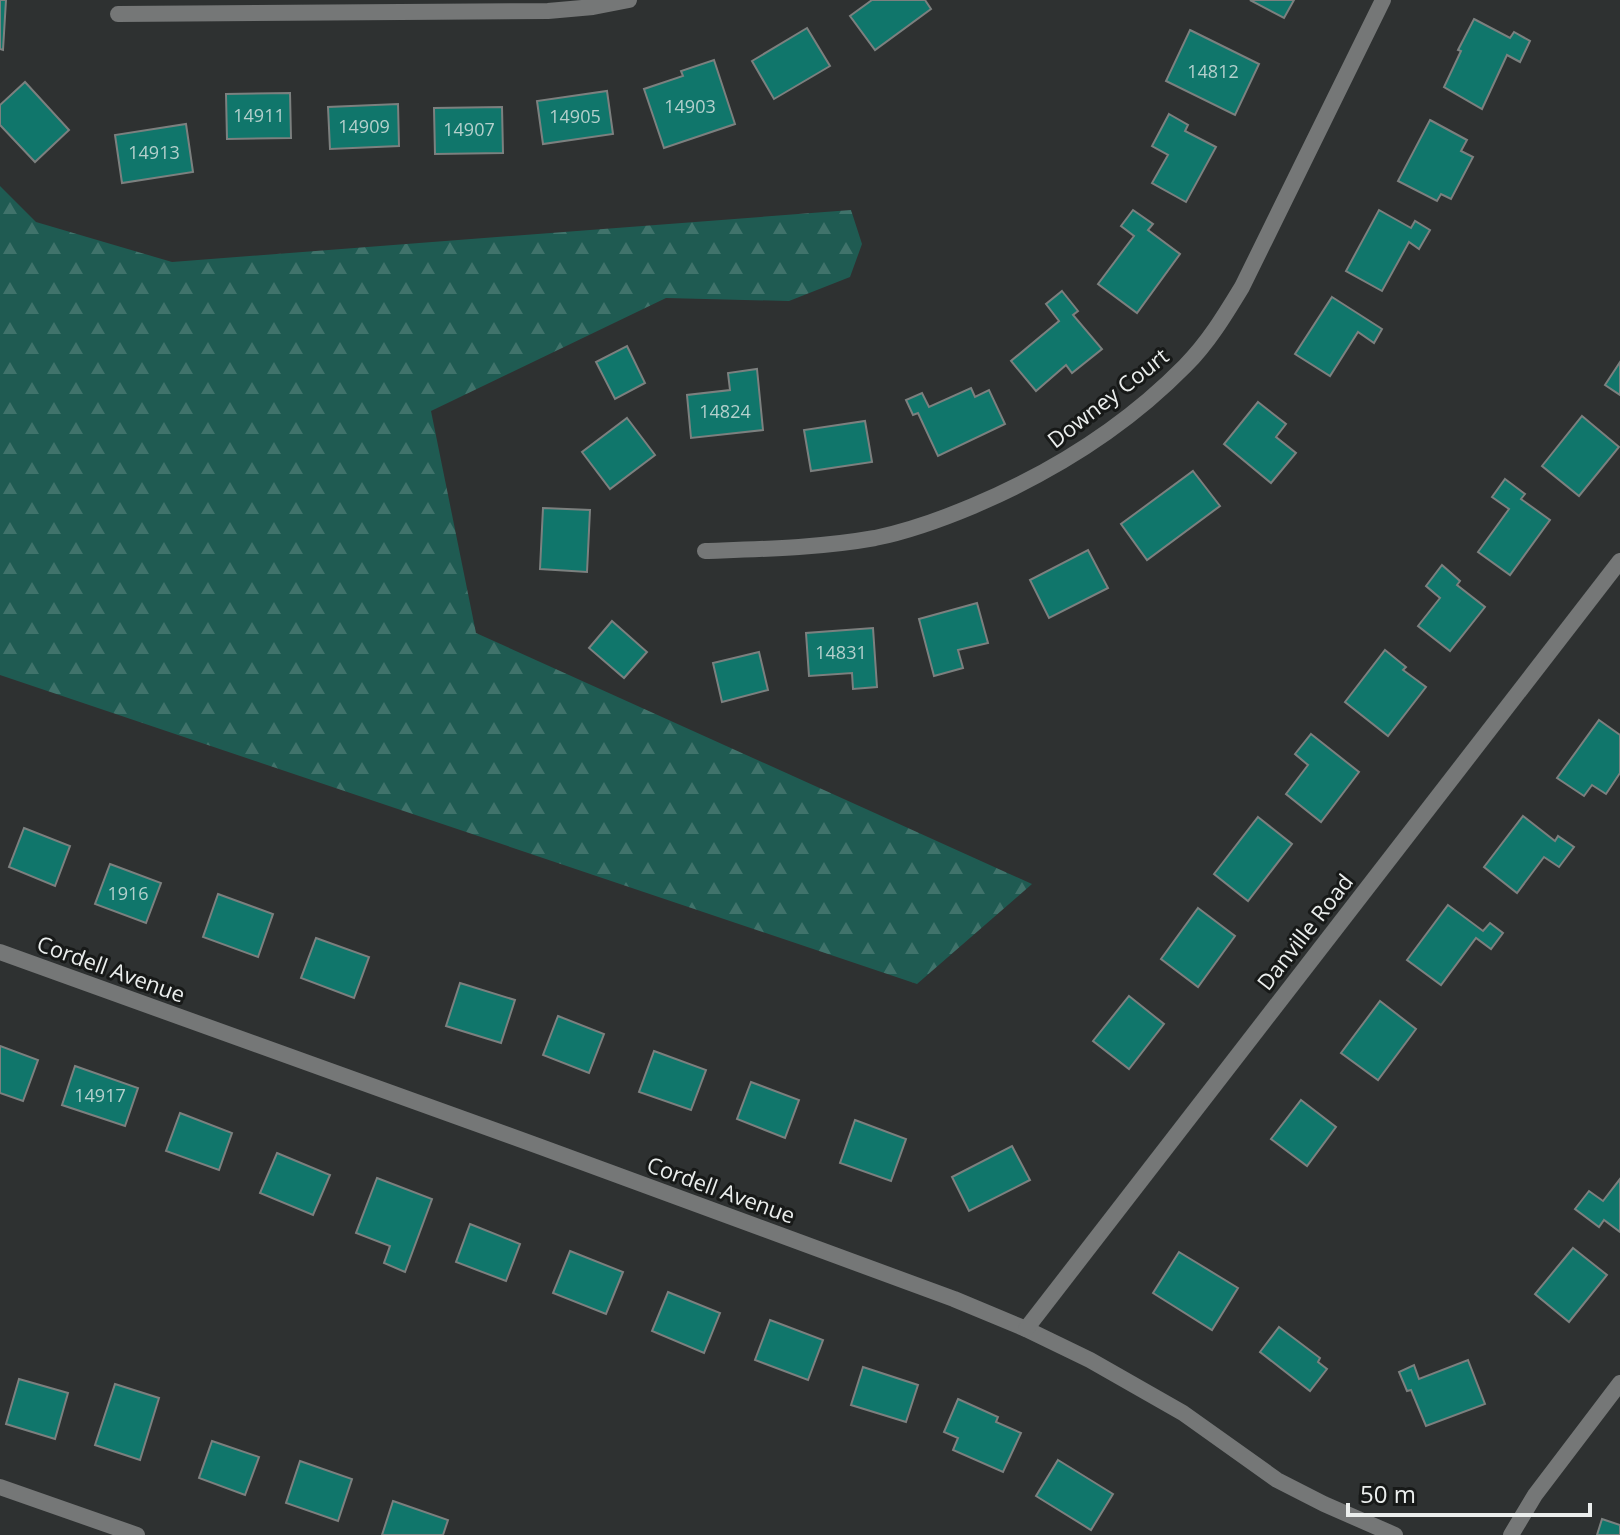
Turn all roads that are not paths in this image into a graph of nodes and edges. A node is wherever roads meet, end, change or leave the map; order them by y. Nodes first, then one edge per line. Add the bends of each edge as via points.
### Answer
1 (629, 0) edge
2 (1383, 0) edge
3 (118, 14) dead end
4 (705, 551) dead end
5 (1620, 561) edge
6 (0, 952) edge
7 (1026, 1329) junction
8 (1620, 1383) edge
9 (0, 1487) edge
10 (137, 1535) edge
11 (1395, 1535) edge
12 (1511, 1535) edge

1 - 3 street via 548,11
2 - 4 street, Downey Court via 1218,327 1186,366 1105,434 1016,488 935,522 876,538
5 - 7 street, Danville Road
6 - 7 street, Cordell Avenue
7 - 11 street, Cordell Avenue via 1183,1413 1277,1480
8 - 12 street
9 - 10 street

